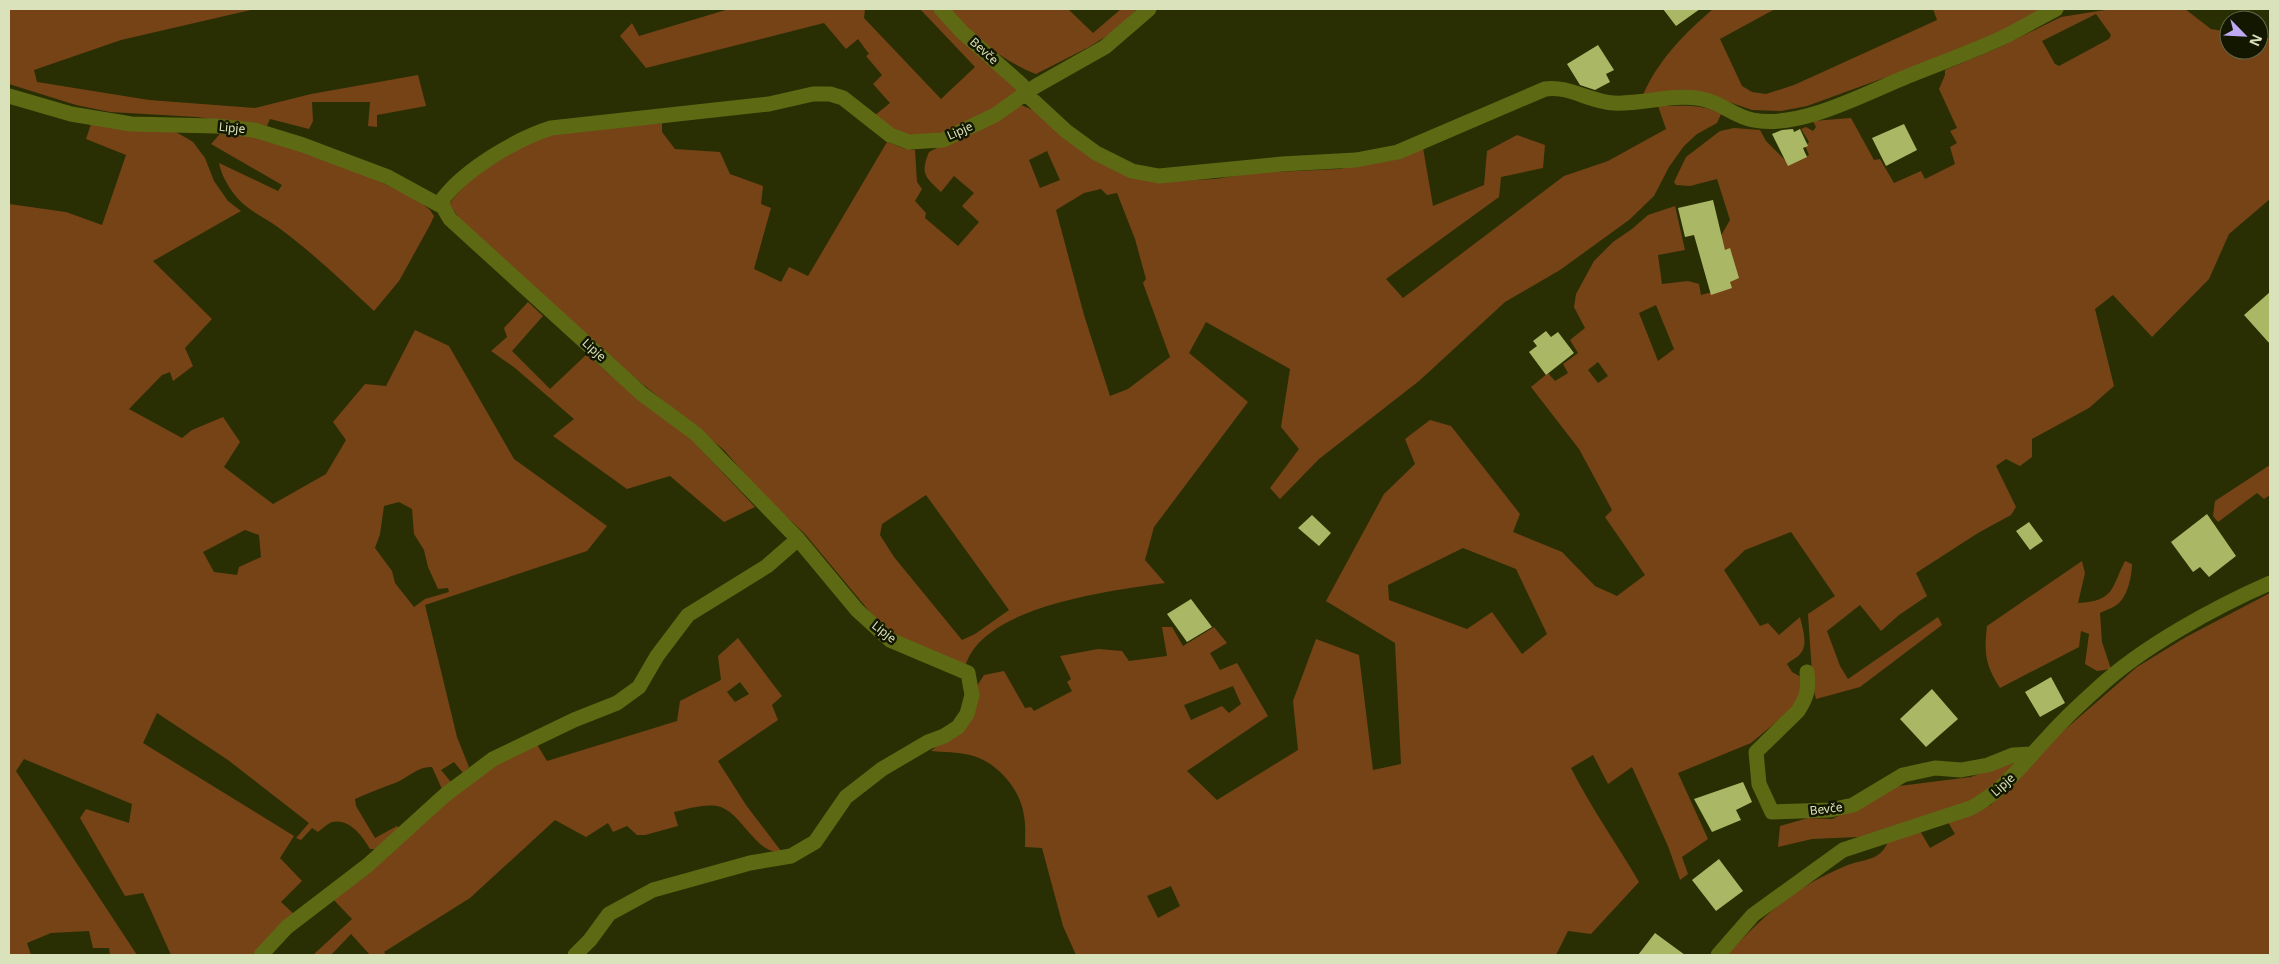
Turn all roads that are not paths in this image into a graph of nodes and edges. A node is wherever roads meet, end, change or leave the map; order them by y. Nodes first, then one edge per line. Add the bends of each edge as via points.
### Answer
1 (941, 9) edge
2 (1149, 9) edge
3 (2056, 9) edge
4 (1031, 90) junction
5 (9, 96) edge
6 (443, 207) junction
7 (798, 539) junction
8 (2270, 583) edge
9 (1807, 672) dead end
10 (2032, 754) junction
11 (261, 955) edge
12 (575, 955) edge
13 (1718, 955) edge

1 - 4 street, Bevče via 962,32
2 - 4 street, Lipje via 1105,47
3 - 4 street, Bevče via 2005,36 1853,99 1784,120 1754,121 1735,115 1711,101 1685,98 1614,103 1590,100 1556,87 1544,89 1398,152 1356,160 1159,176 1132,171 1096,154 1066,131
4 - 6 street, Lipje via 995,115 943,140 909,142 890,134 843,98 830,94 551,128 507,146 445,195
5 - 6 street, Lipje via 71,114 132,124 254,130 388,177
6 - 7 street, Lipje via 450,219 636,388 696,434
7 - 11 street via 767,566 688,615 657,656 639,687 617,703 493,759 445,795 368,865 287,927
7 - 12 street, Lipje via 857,610 890,640 968,673 972,695 967,714 958,727 889,764 846,797 815,842 791,856 750,863 653,890 609,914
8 - 10 street, Lipje via 2238,597 2155,645 2100,686
9 - 10 street, Bevče via 1809,691 1798,711 1756,752 1758,784 1772,812 1830,810 1853,805 1903,775 1935,768 1961,770 1988,765 2013,755
10 - 13 street, Lipje via 2012,778 1989,798 1971,808 1843,850 1753,915

